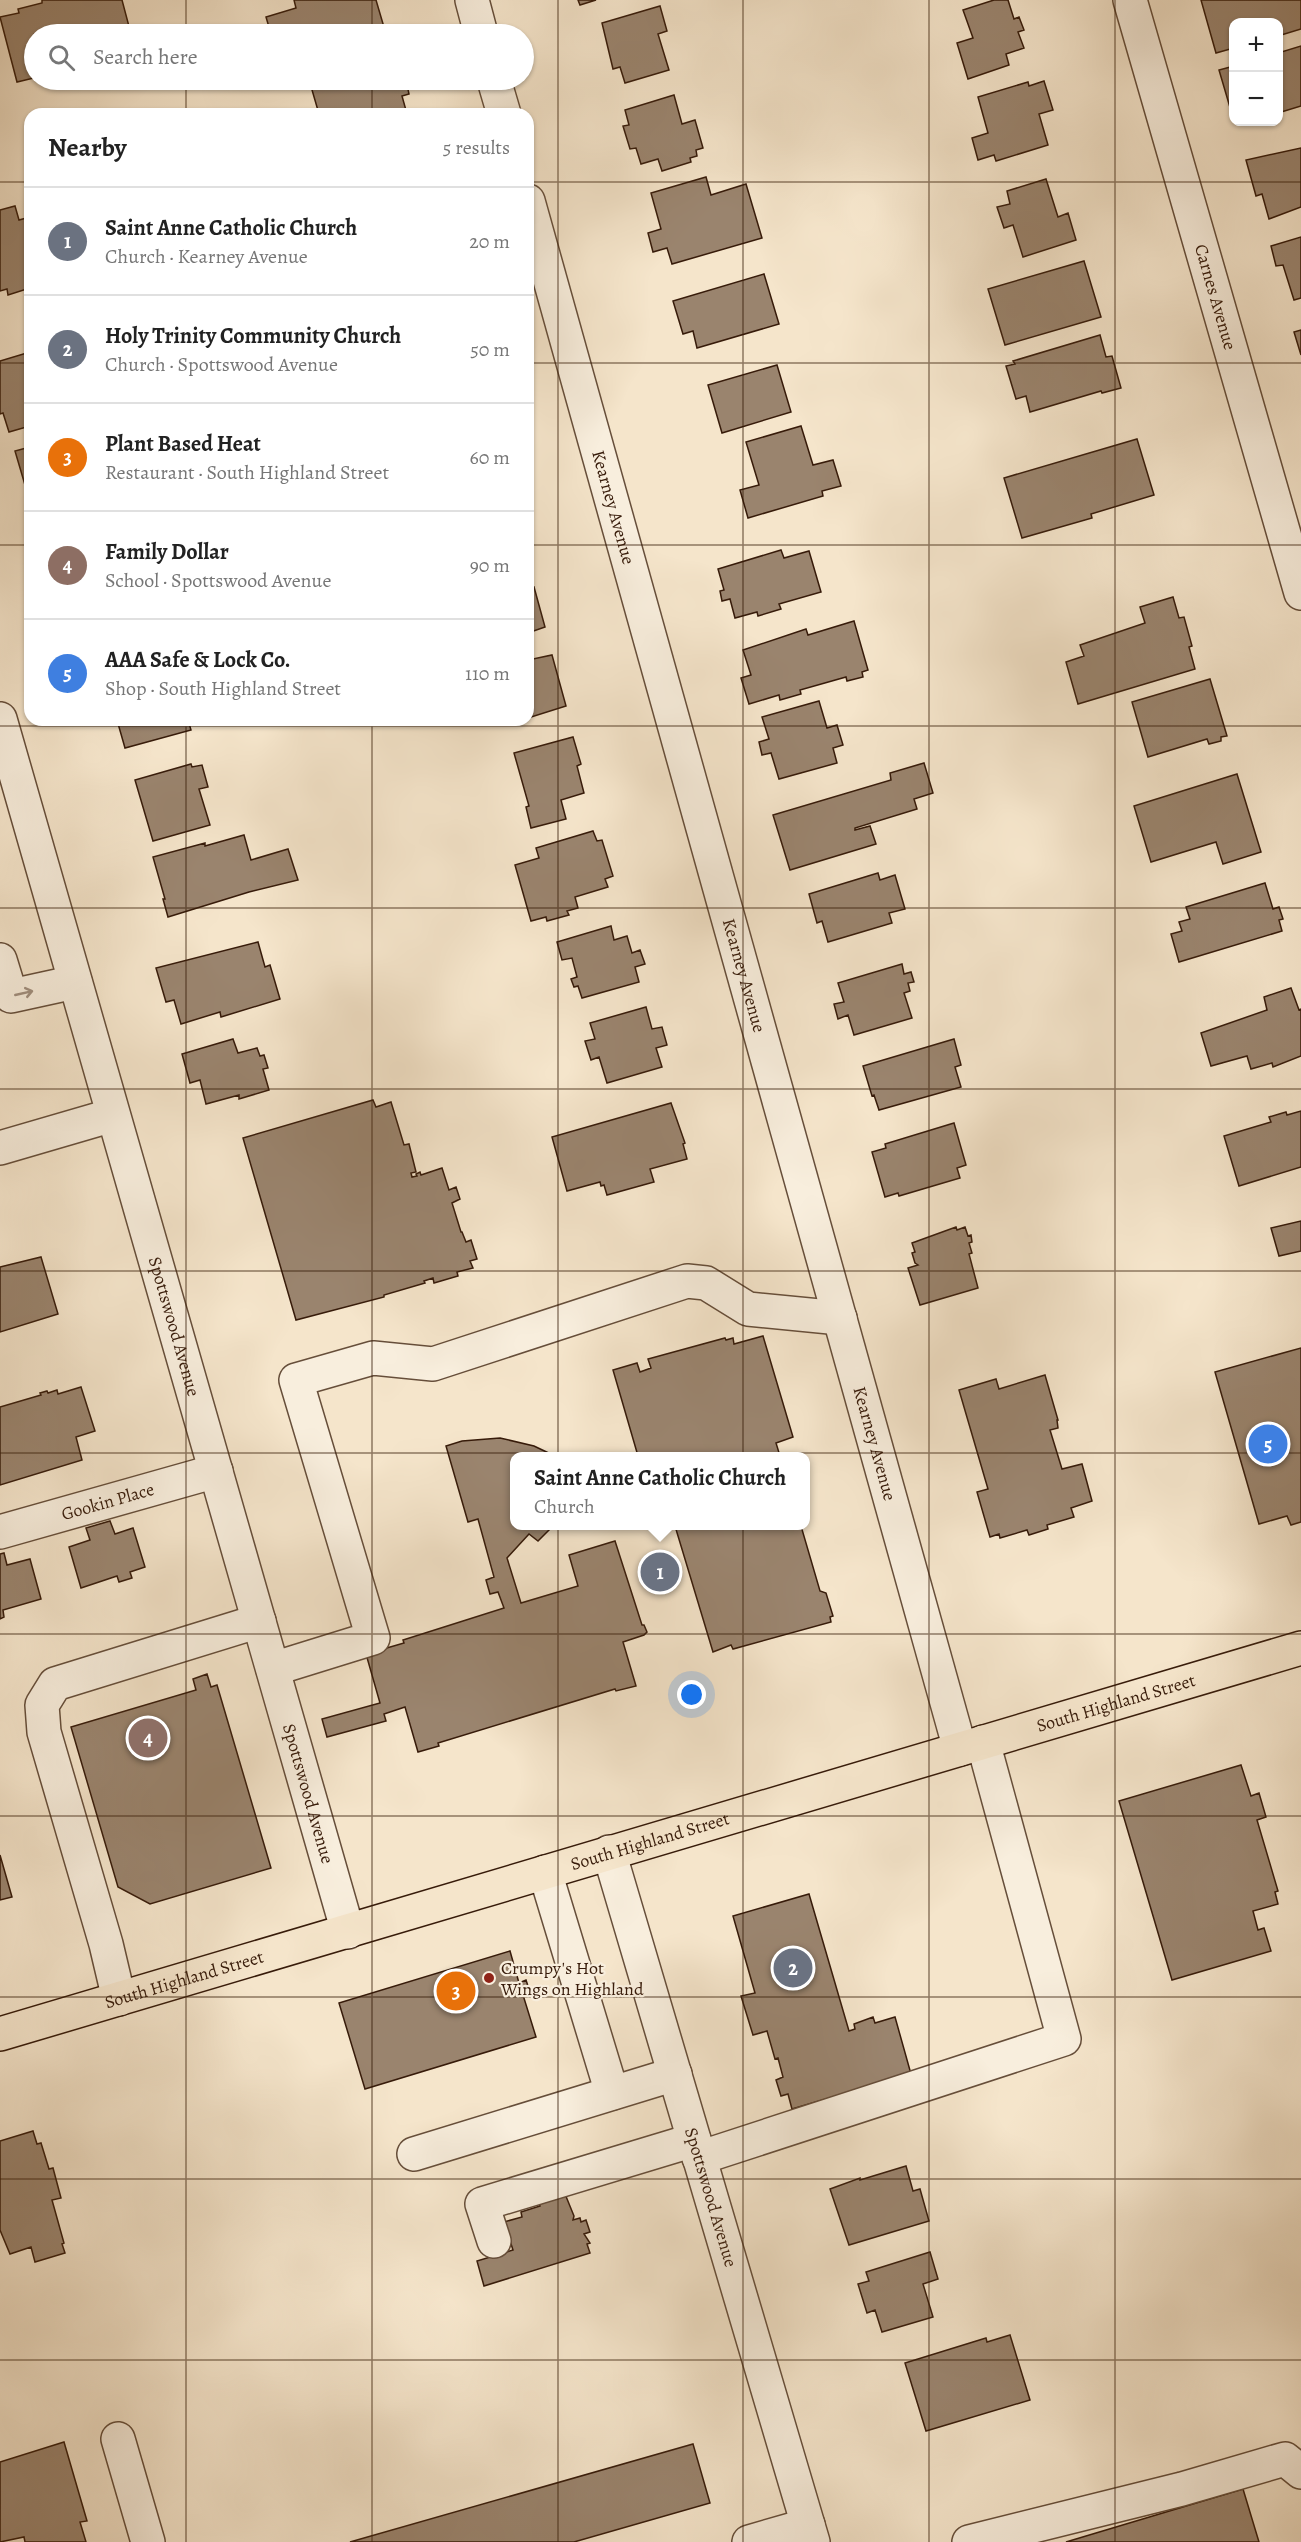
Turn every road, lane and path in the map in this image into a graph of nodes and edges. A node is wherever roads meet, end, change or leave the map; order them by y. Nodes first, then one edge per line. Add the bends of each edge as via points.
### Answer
1 (472, 0) edge
2 (1130, 0) edge
3 (478, 24) edge
4 (497, 90) edge
5 (502, 108) edge
6 (534, 222) edge
7 (1301, 593) edge
8 (0, 719) edge
9 (7, 773) edge
10 (0, 960) edge
11 (75, 982) junction
12 (113, 1115) junction
13 (0, 1148) edge
14 (840, 1318) junction
15 (216, 1471) junction
16 (0, 1532) edge
17 (259, 1622) junction
18 (1301, 1648) edge
19 (273, 1669) junction
20 (972, 1746) junction
21 (609, 1852) junction
22 (544, 1872) junction
23 (348, 1932) junction
24 (119, 1999) junction
25 (0, 2034) edge
26 (675, 2074) junction
27 (612, 2093) junction
28 (697, 2149) junction
29 (414, 2154) dead end
30 (494, 2241) dead end
31 (118, 2439) dead end
32 (1301, 2472) edge
33 (810, 2533) edge
34 (148, 2542) edge
35 (749, 2542) edge
36 (969, 2542) edge

1 - 3 street
2 - 7 street, Carnes Avenue
4 - 5 street
6 - 14 street, Kearney Avenue
8 - 9 street, Spottswood Avenue
9 - 11 street, Spottswood Avenue
10 -> 11 street via 11,996
11 - 12 street, Spottswood Avenue
12 - 13 street
12 - 15 street, Spottswood Avenue
14 - 19 street via 748,1309 706,1283 687,1281 433,1364 373,1358 296,1380 373,1638
14 - 20 street, Kearney Avenue
15 - 16 street, Gookin Place
15 - 17 street, Spottswood Avenue
17 - 19 street, Spottswood Avenue
17 - 24 street via 55,1684 42,1705 45,1732
18 - 20 main road, South Highland Street
19 - 23 street, Spottswood Avenue
20 - 21 main road, South Highland Street
20 - 28 street, Kearney Avenue via 1064,2038
21 - 22 main road, South Highland Street
21 - 26 street, Spottswood Avenue
22 - 23 main road, South Highland Street
22 - 27 street
23 - 24 main road, South Highland Street
24 - 25 main road, South Highland Street
26 - 27 street
26 - 28 street, Spottswood Avenue
27 - 29 street
28 - 30 street via 482,2204
28 - 33 street, Spottswood Avenue
31 - 34 street
32 - 36 street via 1285,2459
33 - 35 street

